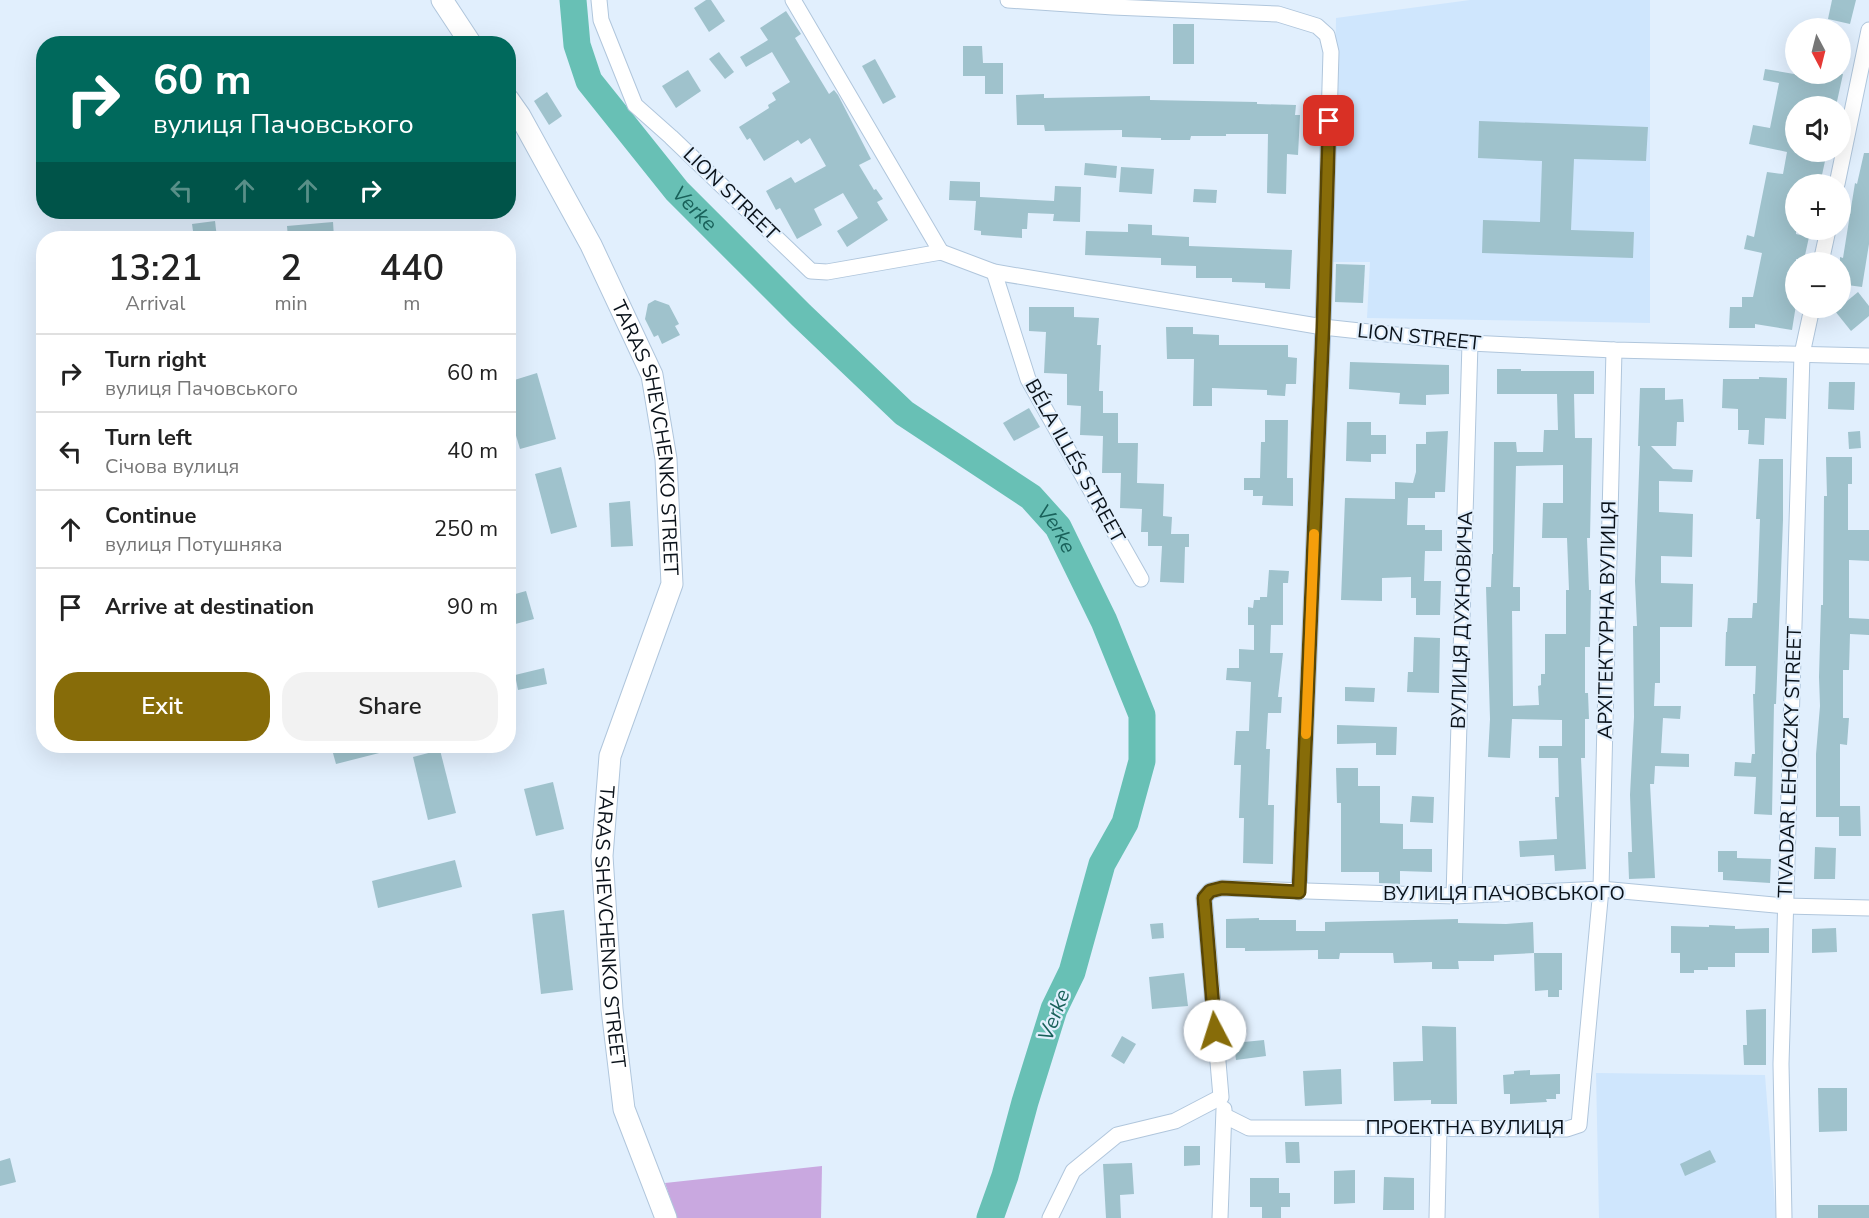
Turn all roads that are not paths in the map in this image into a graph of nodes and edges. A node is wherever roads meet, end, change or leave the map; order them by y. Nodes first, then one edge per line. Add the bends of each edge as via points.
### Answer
1 (442, 0) edge
2 (599, 0) edge
3 (793, 0) edge
4 (1008, 0) edge
5 (1869, 30) edge
6 (466, 36) edge
7 (516, 110) edge
8 (1839, 174) edge
9 (941, 252) junction
10 (994, 272) junction
11 (1810, 318) edge
12 (1323, 327) junction
13 (1470, 344) junction
14 (1614, 350) junction
15 (1802, 354) junction
16 (1869, 356) edge
17 (1141, 579) dead end
18 (1601, 889) junction
19 (1299, 892) junction
20 (1454, 896) junction
21 (1785, 906) junction
22 (1869, 908) edge
23 (1221, 1097) junction
24 (1225, 1116) junction
25 (1439, 1128) junction
26 (666, 1218) edge
27 (1050, 1218) edge
28 (1220, 1218) edge
29 (1437, 1218) edge
30 (1784, 1218) edge

1 - 6 street
2 - 9 street, LION STREET via 601,20 635,105 811,271 827,272
3 - 9 street
4 - 12 street via 1278,14 1317,26 1327,35 1331,52
5 - 8 street
7 - 26 street, TARAS SHEVCHENKO STREET via 591,245 652,375 666,459 672,584 610,756 602,856 612,1009 624,1109
9 - 10 street, LION STREET
10 - 12 street, LION STREET
10 - 17 street, BÉLA ILLÉS STREET via 1028,379
11 - 15 street, TIVADAR LEHOCZKY STREET
12 - 13 street, LION STREET
12 - 19 street
13 - 14 street, LION STREET
13 - 20 street, ВУЛИЦЯ ДУХНОВИЧА
14 - 15 street, LION STREET
14 - 18 street, АРХІТЕКТУРНА ВУЛИЦЯ
15 - 16 street, LION STREET
15 - 21 street, TIVADAR LEHOCZKY STREET
18 - 20 street, ВУЛИЦЯ ПАЧОВСЬКОГО
18 - 21 street, ВУЛИЦЯ ПАЧОВСЬКОГО
18 - 25 street, ПРОЕКТНА ВУЛИЦЯ via 1580,1125 1567,1129
19 - 20 street, ВУЛИЦЯ ПАЧОВСЬКОГО
19 - 23 street, ВУЛИЦЯ ПАЧОВСЬКОГО via 1222,888 1210,891 1204,898
21 - 22 street, ВУЛИЦЯ ПАЧОВСЬКОГО
21 - 30 street, TIVADAR LEHOCZKY STREET via 1781,1064
23 - 24 street
23 - 27 street via 1174,1121 1117,1135 1073,1171
24 - 25 street, ПРОЕКТНА ВУЛИЦЯ via 1249,1128
24 - 28 street
25 - 29 street

